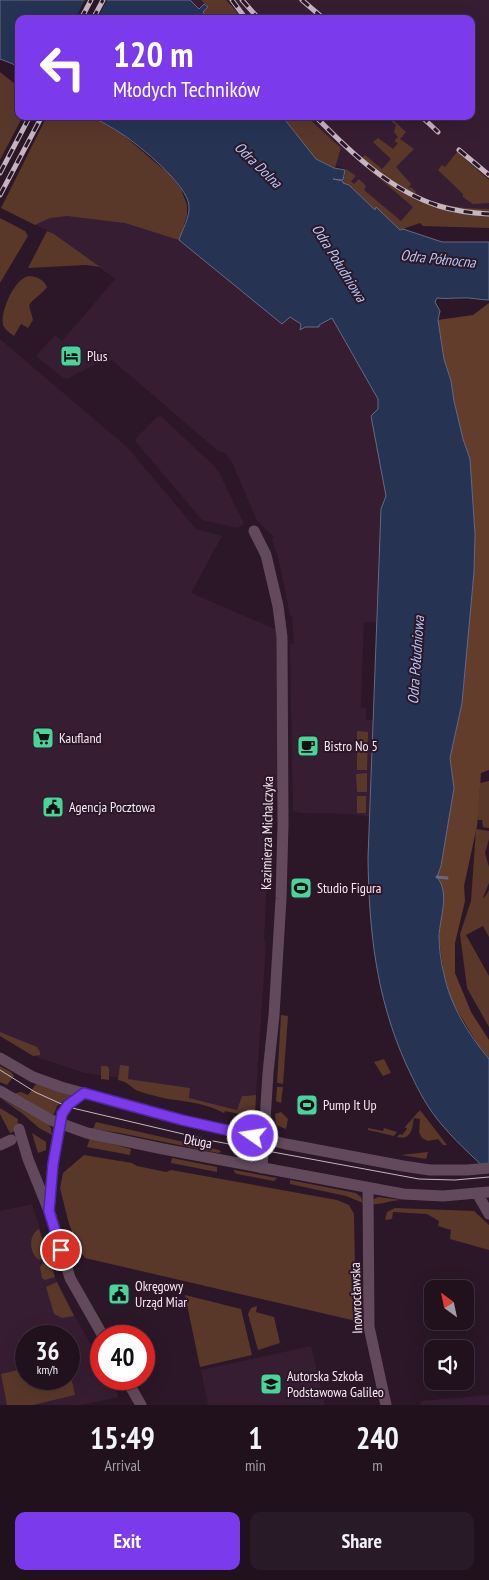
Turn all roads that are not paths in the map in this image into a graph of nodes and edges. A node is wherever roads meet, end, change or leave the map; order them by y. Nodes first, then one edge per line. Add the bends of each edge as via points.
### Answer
1 (254, 531) dead end
2 (0, 1058) edge
3 (0, 1091) edge
4 (84, 1093) junction
5 (60, 1124) junction
6 (19, 1130) dead end
7 (265, 1139) junction
8 (262, 1168) junction
9 (489, 1168) edge
10 (368, 1189) junction
11 (489, 1192) edge
12 (476, 1193) junction
13 (49, 1211) junction
14 (489, 1214) edge
15 (97, 1325) edge
16 (132, 1390) edge
17 (141, 1405) edge
18 (386, 1405) edge

1 - 7 street, Kazimierza Michalczyka via 266,555 282,637 281,899
2 - 4 street, Długa via 38,1079
3 - 5 street, Długa
4 - 5 street via 68,1105
4 - 7 street, Długa
5 - 8 street, Długa via 108,1138
5 - 13 street
6 - 13 street
7 - 8 street, Kazimierza Michalczyka
7 - 9 street, Długa via 430,1170
8 - 10 street, Długa
10 - 12 street, Długa via 426,1196
10 - 18 street, Inowrocławska via 369,1327
11 - 12 street, Długa
12 - 14 street
13 - 15 street via 70,1278
16 - 17 street

